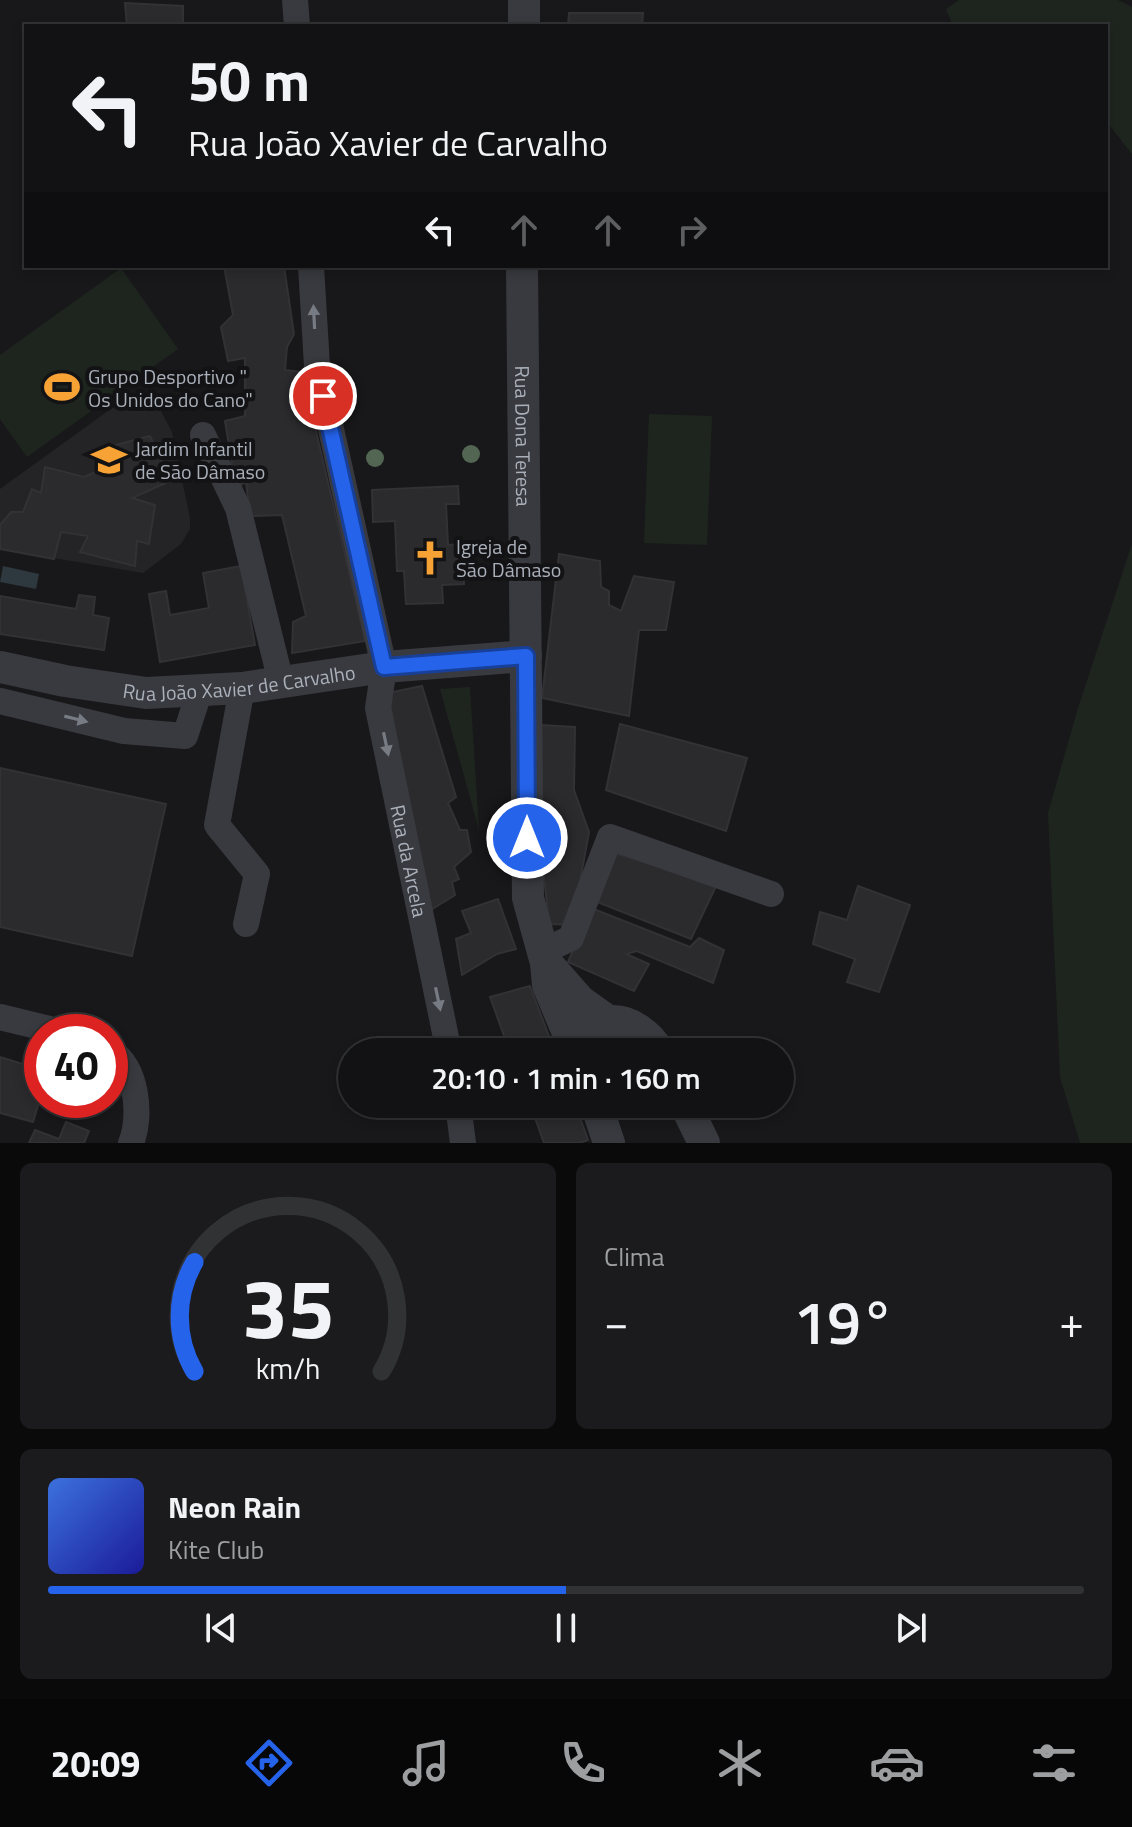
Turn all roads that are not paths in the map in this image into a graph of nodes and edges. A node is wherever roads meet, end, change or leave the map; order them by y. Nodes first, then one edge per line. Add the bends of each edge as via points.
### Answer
1 (295, 0) edge
2 (524, 0) edge
3 (297, 24) edge
4 (524, 24) edge
5 (311, 268) edge
6 (522, 268) edge
7 (203, 435) dead end
8 (526, 656) junction
9 (0, 667) edge
10 (384, 667) junction
11 (281, 682) junction
12 (242, 688) junction
13 (200, 690) junction
14 (0, 701) edge
15 (771, 894) dead end
16 (246, 924) dead end
17 (544, 958) junction
18 (0, 1017) edge
19 (608, 1021) junction
20 (24, 1023) edge
21 (446, 1038) edge
22 (571, 1038) edge
23 (585, 1038) edge
24 (649, 1038) edge
25 (128, 1074) edge
26 (460, 1118) edge
27 (601, 1118) edge
28 (692, 1118) edge
29 (131, 1143) edge
30 (463, 1143) edge
31 (609, 1143) edge
32 (704, 1143) edge

1 - 3 street
2 - 4 street
10 -> 5 street via 317,366
6 - 8 street, Rua Dona Teresa
7 - 11 street via 238,508
8 - 10 street, Rua João Xavier de Carvalho
8 - 17 street, Rua Dona Teresa via 528,898
9 - 13 street, Rua João Xavier de Carvalho via 146,693
10 - 11 street, Rua João Xavier de Carvalho
10 -> 21 street, Rua da Arcela via 378,708
11 - 12 street, Rua João Xavier de Carvalho
12 - 13 street, Rua João Xavier de Carvalho
12 - 16 street via 217,825 257,874
14 -> 13 street via 124,731 185,736
15 - 17 street via 610,837 571,938
17 - 19 street via 580,1001
17 - 22 street, Rua Dona Teresa via 548,985
18 - 20 street
19 - 23 street
19 - 24 street via 632,1026
25 - 29 street via 137,1093
26 - 30 street
27 - 31 street
28 - 32 street

